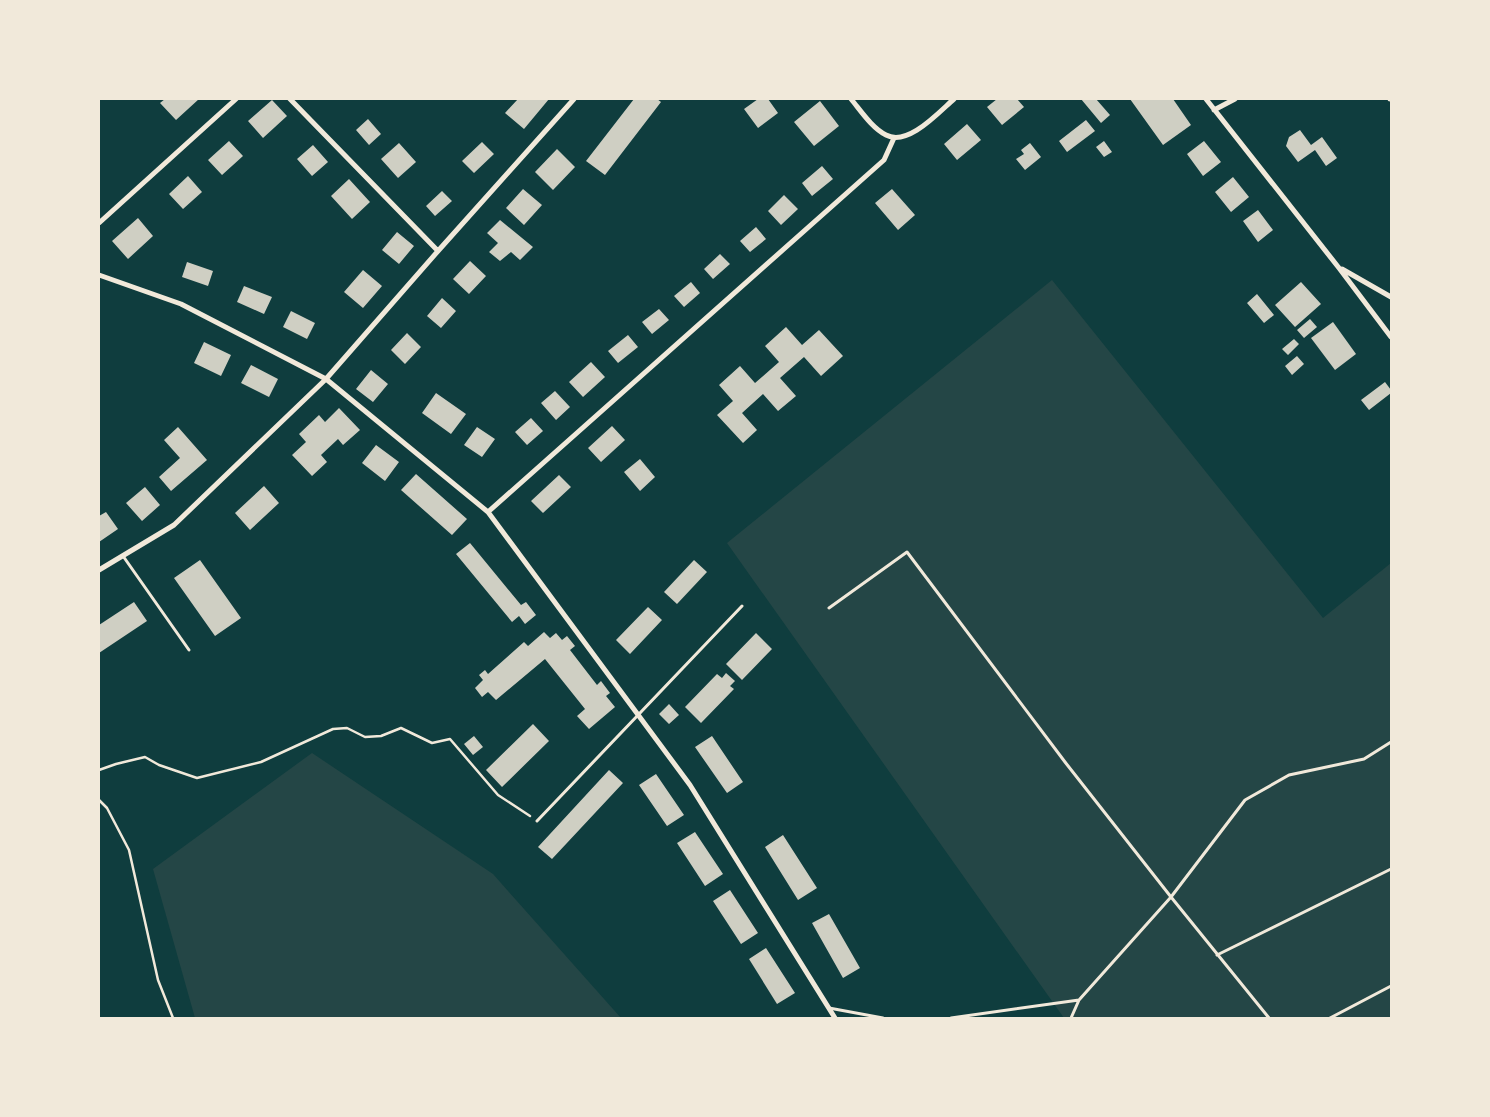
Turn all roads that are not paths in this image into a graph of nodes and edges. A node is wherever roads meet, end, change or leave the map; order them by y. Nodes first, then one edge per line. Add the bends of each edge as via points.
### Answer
1 (236, 99) edge
2 (290, 99) edge
3 (574, 99) edge
4 (851, 99) edge
5 (954, 99) edge
6 (1206, 99) edge
7 (1235, 99) edge
8 (1214, 110) junction
9 (894, 138) junction
10 (99, 223) edge
11 (438, 251) junction
12 (1339, 268) junction
13 (99, 275) edge
14 (1391, 297) edge
15 (1391, 337) edge
16 (326, 379) junction
17 (488, 512) junction
18 (123, 556) junction
19 (99, 570) edge
20 (742, 606) dead end
21 (829, 608) dead end
22 (189, 650) dead end
23 (638, 714) junction
24 (1391, 742) edge
25 (538, 821) road end
26 (1391, 868) edge
27 (1171, 897) junction
28 (1217, 955) junction
29 (1391, 986) edge
30 (1079, 1000) junction
31 (829, 1008) junction
32 (835, 1018) edge
33 (883, 1018) edge
34 (951, 1018) edge
35 (1071, 1018) edge
36 (1269, 1018) edge
37 (1330, 1018) edge

1 - 10 street
2 - 11 street
3 - 11 street
4 - 9 street via 875,127
5 - 9 street via 912,134
6 - 8 street
7 - 8 street
8 - 12 street
9 - 17 street via 884,160
11 - 16 street
12 - 14 street
12 - 15 street
13 - 16 street via 181,304
16 - 17 street
16 - 18 street via 174,525
17 - 23 street
18 - 19 street
18 - 22 lane
20 - 23 lane
21 - 27 lane via 907,552
23 - 25 lane
23 - 31 street via 690,785
24 - 27 lane via 1364,760 1289,775 1245,800
26 - 28 lane
27 - 28 lane
27 - 30 lane
28 - 36 lane
29 - 37 lane
30 - 34 lane
30 - 35 lane
31 - 32 street
31 - 33 lane

